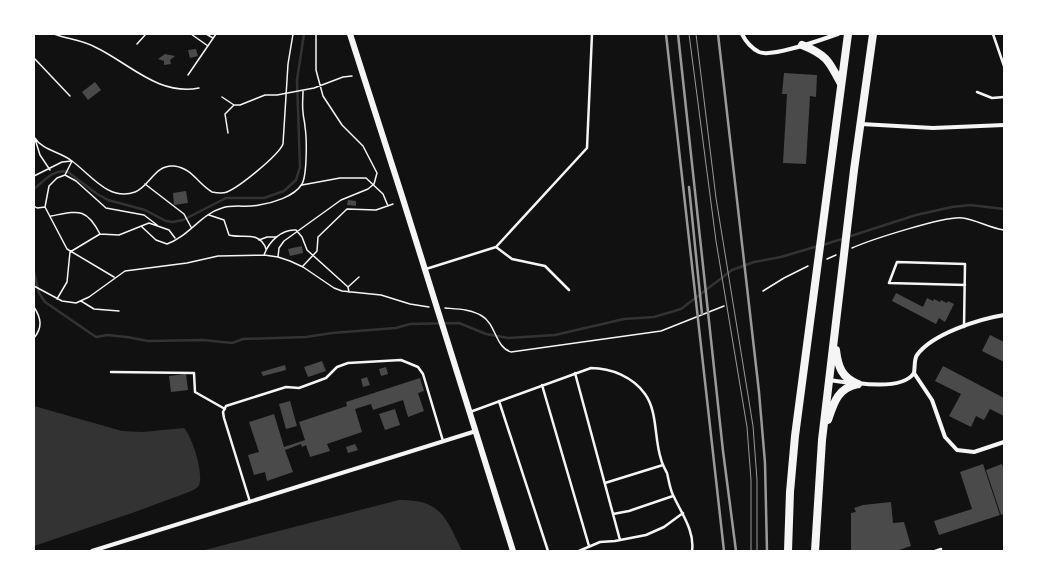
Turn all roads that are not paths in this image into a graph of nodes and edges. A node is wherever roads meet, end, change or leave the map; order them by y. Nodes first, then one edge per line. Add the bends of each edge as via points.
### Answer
1 (350, 34) edge
2 (592, 34) edge
3 (742, 34) edge
4 (838, 34) edge
5 (848, 34) edge
6 (873, 34) edge
7 (993, 34) edge
8 (802, 45) junction
9 (1004, 66) edge
10 (841, 84) junction
11 (977, 92) dead end
12 (1004, 97) edge
13 (861, 124) junction
14 (1004, 125) edge
15 (496, 247) junction
16 (425, 269) junction
17 (965, 285) junction
18 (569, 290) dead end
19 (1004, 315) edge
20 (964, 327) junction
21 (834, 337) junction
22 (111, 372) dead end
23 (575, 373) junction
24 (914, 373) junction
25 (829, 380) junction
26 (858, 384) junction
27 (542, 385) junction
28 (499, 401) junction
29 (225, 409) junction
30 (470, 412) junction
31 (476, 431) junction
32 (822, 440) junction
33 (443, 441) junction
34 (1004, 442) edge
35 (663, 465) junction
36 (605, 483) junction
37 (673, 496) junction
38 (250, 502) junction
39 (683, 513) junction
40 (613, 514) junction
41 (620, 540) junction
42 (589, 546) junction
43 (941, 549) dead end
44 (92, 551) edge
45 (513, 551) edge
46 (548, 551) edge
47 (579, 551) edge
48 (692, 551) edge
49 (788, 551) edge
50 (815, 551) edge
51 (935, 551) edge

1 - 16 street
2 - 15 lane via 587,148
3 - 8 street via 746,42 760,53 777,52
4 - 8 street
5 - 10 highway
6 - 13 highway
7 - 9 lane
8 - 10 highway via 819,52 829,61
10 - 49 highway via 795,436
11 - 12 lane via 992,98
13 - 14 street via 933,128
13 - 21 highway
15 - 16 lane
15 - 18 lane via 512,259 546,266
16 - 30 street
17 - 17 lane via 965,264 897,262 889,283
17 - 20 lane
19 - 20 street
20 - 24 street via 933,339 916,356
21 - 25 highway
21 - 26 highway via 840,369 847,378
22 - 29 lane via 194,372 195,392
23 - 27 lane
23 - 35 lane via 592,368 605,368 633,383 645,394 652,412
23 - 36 lane
24 - 26 street via 906,380 897,382
24 - 34 street via 932,400 945,437 957,450 974,452
25 - 26 street
25 - 32 highway
26 - 32 highway via 844,389 835,399
27 - 28 lane
27 - 42 lane
28 - 30 lane
28 - 46 lane
29 - 33 lane via 226,406 286,387 299,388 326,378 337,367 348,363 401,360 418,367 423,374
29 - 38 lane via 224,418
30 - 31 street
31 - 33 street
31 - 45 street
32 - 50 highway
33 - 38 street
35 - 36 lane
35 - 37 lane
36 - 40 lane
37 - 39 lane
37 - 40 lane via 630,511
38 - 44 street
39 - 41 lane via 646,536
39 - 48 lane via 693,542
40 - 41 lane
41 - 42 lane
42 - 47 lane
43 - 51 lane

